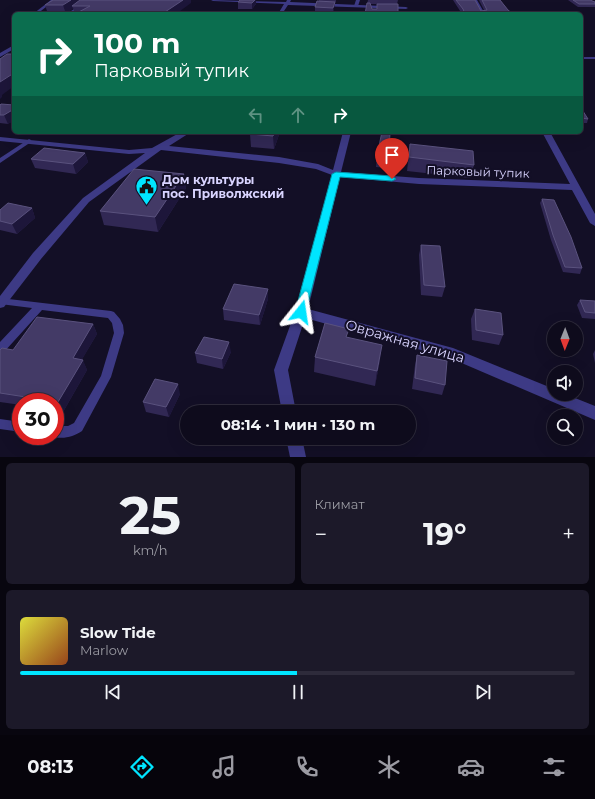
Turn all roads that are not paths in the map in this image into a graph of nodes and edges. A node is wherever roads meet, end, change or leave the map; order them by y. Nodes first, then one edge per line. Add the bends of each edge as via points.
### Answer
1 (53, 0) edge
2 (89, 0) edge
3 (212, 0) edge
4 (358, 0) edge
5 (475, 0) edge
6 (288, 1) edge
7 (356, 6) junction
8 (374, 7) junction
9 (406, 8) dead end
10 (38, 12) edge
11 (72, 12) edge
12 (281, 12) edge
13 (373, 12) edge
14 (482, 12) edge
15 (12, 48) edge
16 (0, 55) edge
17 (583, 58) edge
18 (595, 58) edge
19 (183, 134) edge
20 (346, 134) edge
21 (547, 134) edge
22 (0, 139) edge
23 (29, 141) junction
24 (157, 149) junction
25 (0, 161) edge
26 (336, 174) junction
27 (575, 188) junction
28 (595, 224) edge
29 (1, 302) edge
30 (40, 306) junction
31 (301, 312) junction
32 (0, 349) edge
33 (288, 405) edge
34 (595, 413) edge
35 (0, 424) edge
36 (12, 426) edge
37 (64, 432) edge
38 (295, 445) edge
39 (298, 457) edge

1 - 10 lane
2 - 11 street
3 - 6 street
4 - 7 lane
5 - 14 street
6 - 7 street
6 - 12 street
7 - 8 street
8 - 9 street
8 - 13 lane
15 - 16 street
17 - 18 lane
19 - 24 street
20 - 26 street
21 - 27 street
22 - 23 street, Парковый тупик
23 - 24 street, Парковый тупик via 130,152
23 - 25 lane
24 - 26 street, Парковый тупик via 279,160 318,167
24 - 29 street via 86,200
26 - 27 street, Парковый тупик via 419,181
26 - 31 street
27 - 28 street
29 - 30 lane
30 - 32 lane
30 - 37 lane via 111,315 119,326 106,377 78,427 70,432
31 - 33 street via 281,370
31 - 34 street, Овражная улица via 453,353
35 - 36 lane
38 - 39 street

